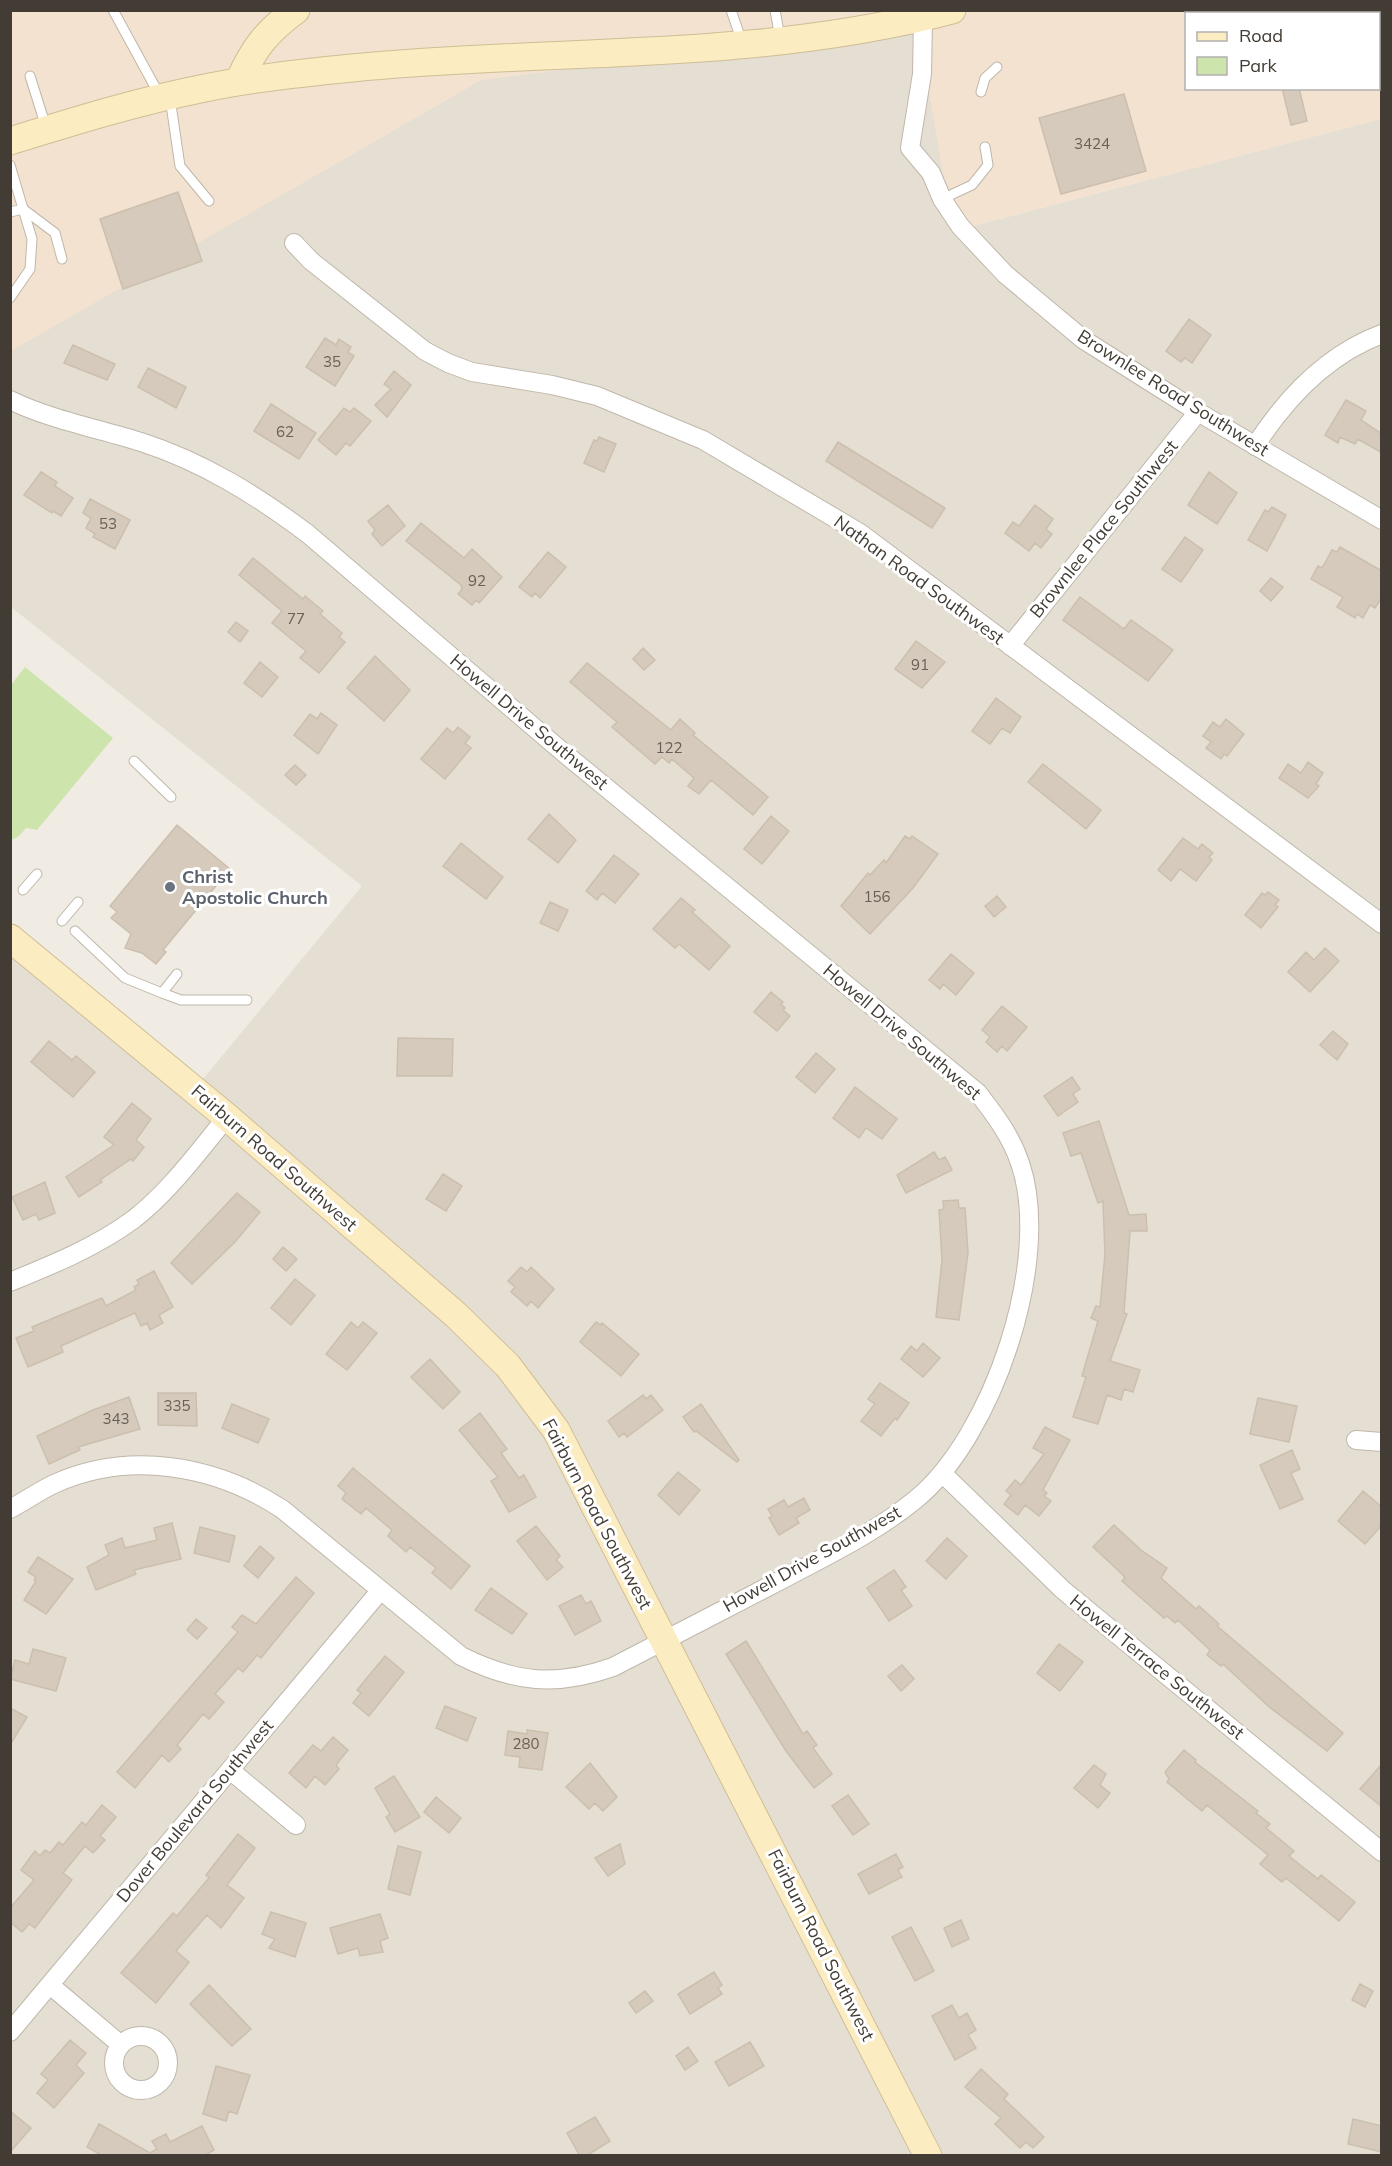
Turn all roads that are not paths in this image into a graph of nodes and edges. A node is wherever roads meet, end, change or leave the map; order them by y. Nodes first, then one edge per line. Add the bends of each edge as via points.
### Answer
1 (113, 10) edge
2 (296, 10) edge
3 (731, 10) edge
4 (775, 10) edge
5 (952, 10) edge
6 (923, 14) edge
7 (780, 40) junction
8 (743, 45) junction
9 (997, 66) dead end
10 (30, 76) dead end
11 (239, 81) junction
12 (981, 92) dead end
13 (165, 97) junction
14 (46, 130) junction
15 (10, 141) edge
16 (985, 147) dead end
17 (10, 165) edge
18 (942, 200) junction
19 (209, 201) dead end
20 (22, 209) junction
21 (10, 212) edge
22 (294, 243) dead end
23 (62, 259) dead end
24 (10, 298) edge
25 (1382, 334) edge
26 (10, 400) edge
27 (1198, 412) junction
28 (1255, 446) junction
29 (1382, 520) edge
30 (1010, 646) junction
31 (134, 761) dead end
32 (171, 796) dead end
33 (37, 874) dead end
34 (23, 890) dead end
35 (78, 902) dead end
36 (62, 921) dead end
37 (1382, 924) edge
38 (75, 931) dead end
39 (10, 938) edge
40 (177, 974) dead end
41 (162, 993) junction
42 (247, 1000) dead end
43 (227, 1117) junction
44 (10, 1281) edge
45 (1356, 1440) dead end
46 (1382, 1442) edge
47 (942, 1473) junction
48 (10, 1509) edge
49 (380, 1591) junction
50 (665, 1640) junction
51 (230, 1770) junction
52 (296, 1825) dead end
53 (1382, 1852) edge
54 (50, 1985) junction
55 (10, 2032) edge
56 (121, 2045) dead end
57 (928, 2156) edge

1 - 13 lane
2 - 11 street via 271,28 251,54
3 - 8 lane
4 - 7 lane
5 - 6 street
6 - 7 street via 832,34
6 - 18 street, Brownlee Road Southwest via 922,74 910,148 931,173
7 - 8 street
8 - 11 street via 354,68
9 - 12 lane via 985,78
10 - 14 lane
11 - 13 street
13 - 14 street
13 - 19 lane via 180,166
14 - 15 street
16 - 18 lane via 988,165 972,185
17 - 20 lane
18 - 27 street, Brownlee Road Southwest via 960,226 1014,282 1084,340
20 - 21 lane
20 - 23 lane via 56,233
20 - 24 lane via 32,239 30,269
22 - 30 street, Nathan Road Southwest via 425,351 472,372 597,396 703,440 860,532
25 - 28 street via 1357,343 1323,366
26 - 47 street, Howell Drive Southwest via 187,459 268,504 978,1093 1003,1125 1020,1163 1026,1194 1026,1276 1018,1318 993,1386
27 - 28 street, Brownlee Road Southwest
27 - 30 street, Brownlee Place Southwest
28 - 29 street, Brownlee Road Southwest
30 - 37 street, Nathan Road Southwest
31 - 32 lane
33 - 34 lane
35 - 36 lane
38 - 41 lane via 125,978
39 - 43 street, Fairburn Road Southwest
40 - 41 lane
41 - 42 lane via 181,1000
43 - 44 street via 170,1185 134,1218 78,1254
43 - 50 street, Fairburn Road Southwest via 456,1315 508,1366 556,1430
45 - 46 street
47 - 50 street, Howell Drive Southwest via 916,1499 884,1522
47 - 53 street, Howell Terrace Southwest via 1063,1590
48 - 49 street, Howell Drive Southwest via 55,1484 112,1467 168,1466 218,1476 282,1509
49 - 50 street, Howell Drive Southwest via 460,1656 490,1671 519,1678 555,1681 588,1676
49 - 51 street, Dover Boulevard Southwest
50 - 57 street, Fairburn Road Southwest
51 - 52 street
51 - 54 street, Dover Boulevard Southwest
54 - 55 street, Dover Boulevard Southwest
54 - 56 street

